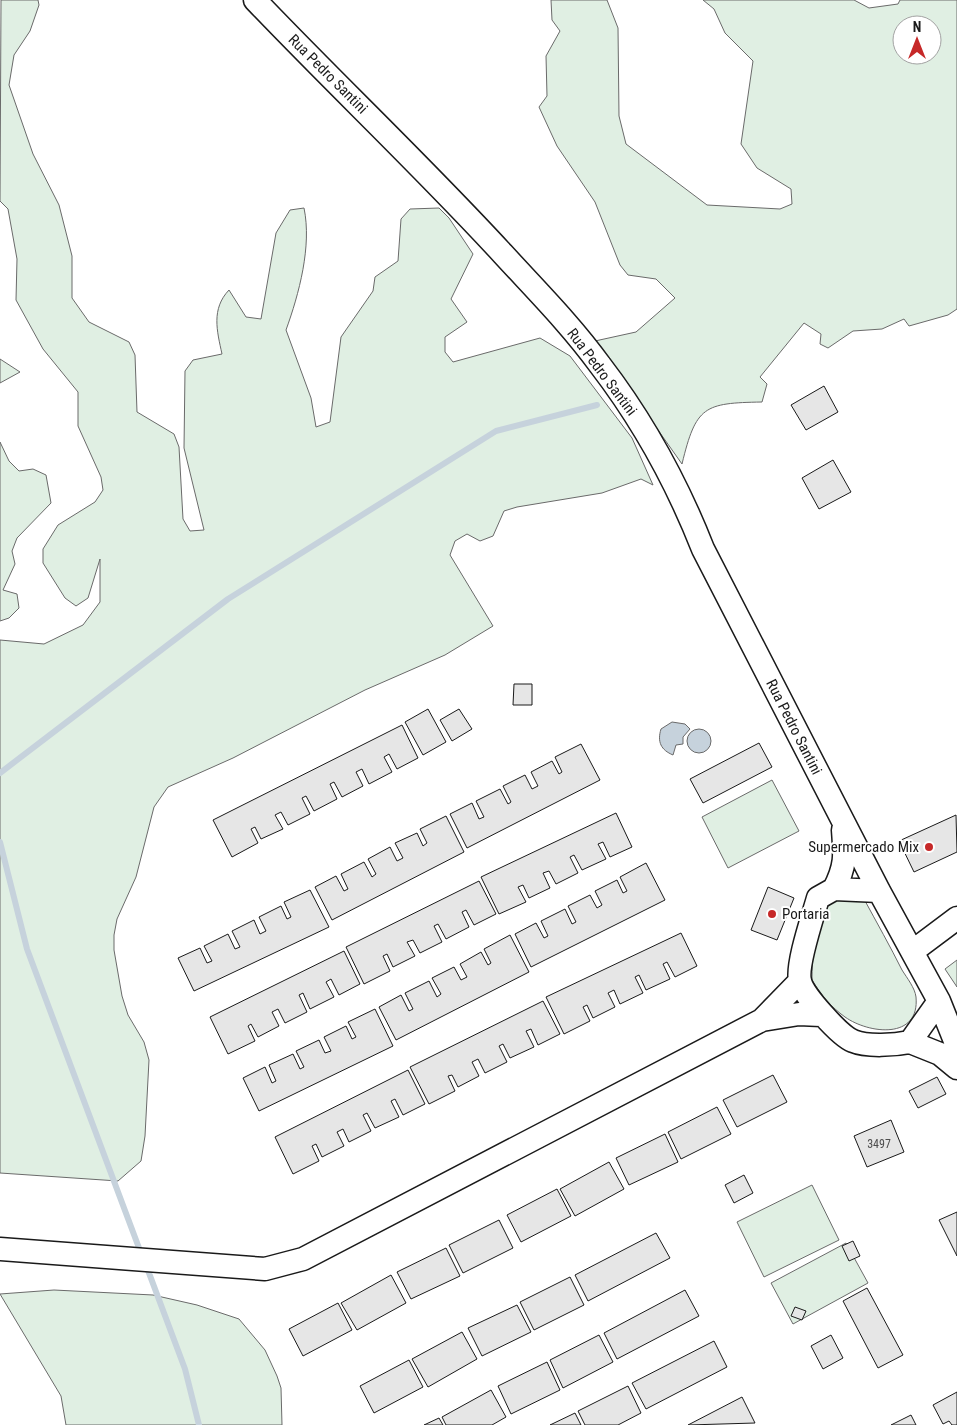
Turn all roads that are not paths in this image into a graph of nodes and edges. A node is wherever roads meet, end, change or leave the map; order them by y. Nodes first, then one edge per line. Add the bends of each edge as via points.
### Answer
1 (255, 0) edge
2 (842, 819) junction
3 (834, 888) junction
4 (879, 891) junction
5 (957, 918) edge
6 (913, 951) junction
7 (800, 981) junction
8 (938, 1000) junction
9 (821, 1015) junction
10 (762, 1020) junction
11 (910, 1042) junction
12 (957, 1046) edge
13 (957, 1068) edge
14 (0, 1248) edge

1 - 2 street, Rua Pedro Santini via 441,186 600,364 654,445 686,504 702,549
2 - 3 street, Rua Pedro Santini via 846,858
2 - 4 street, Rua Pedro Santini
3 - 4 street
3 - 7 street via 818,898 802,958
4 - 6 street
5 - 6 street
6 - 8 street
7 - 9 street
7 - 10 street
8 - 11 street
8 - 12 street
9 - 10 street via 799,1014
9 - 11 street via 852,1041 893,1045
10 - 14 street via 303,1260 265,1269 237,1268
11 - 13 street via 940,1054

